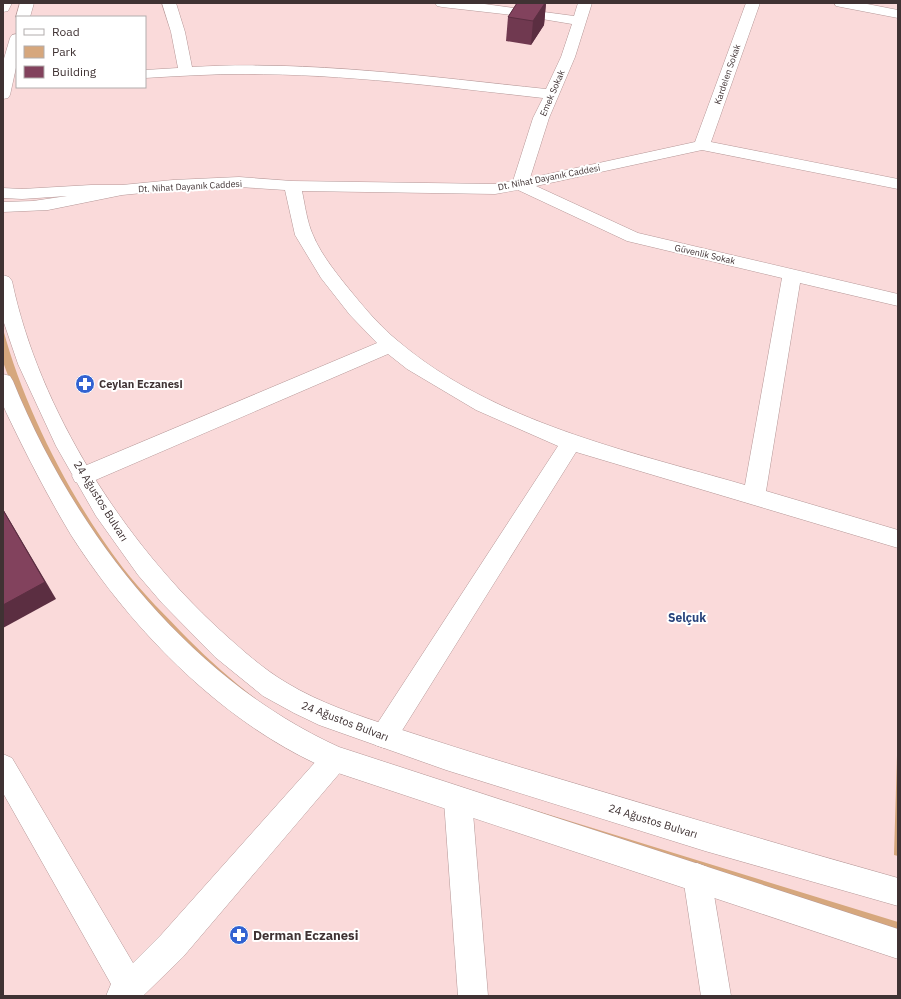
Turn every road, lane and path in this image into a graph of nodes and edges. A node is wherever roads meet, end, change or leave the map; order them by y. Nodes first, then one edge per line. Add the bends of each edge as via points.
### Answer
1 (4, 3) edge
2 (27, 3) edge
3 (169, 3) edge
4 (442, 3) edge
5 (586, 3) edge
6 (753, 3) edge
7 (841, 3) edge
8 (3, 8) edge
9 (898, 14) edge
10 (23, 16) edge
11 (580, 21) junction
12 (16, 44) edge
13 (186, 71) junction
14 (146, 74) edge
15 (11, 76) edge
16 (550, 94) junction
17 (3, 95) edge
18 (702, 145) junction
19 (898, 184) edge
20 (520, 185) junction
21 (292, 186) junction
22 (122, 190) junction
23 (3, 193) edge
24 (3, 207) edge
25 (792, 274) junction
26 (3, 281) edge
27 (898, 300) edge
28 (390, 345) junction
29 (3, 381) edge
30 (571, 443) junction
31 (83, 476) junction
32 (754, 497) junction
33 (898, 539) edge
34 (384, 736) junction
35 (335, 759) junction
36 (3, 767) edge
37 (458, 801) junction
38 (697, 877) junction
39 (898, 892) edge
40 (898, 944) edge
41 (126, 992) edge
42 (473, 996) edge
43 (716, 996) edge

1 - 8 street
2 - 10 street
3 - 13 street
4 - 11 street
5 - 11 street, Emek Sokak
6 - 18 street, Kardelen Sokak
7 - 9 street
11 - 16 street, Emek Sokak via 568,57
12 - 15 street
13 - 14 street
13 - 16 street via 257,69 324,73
15 - 17 street
16 - 20 street, Emek Sokak
18 - 19 street, Dt. Nihat Dayanık Caddesi
18 - 20 street, Dt. Nihat Dayanık Caddesi
20 - 21 street, Dt. Nihat Dayanık Caddesi via 495,189
20 - 25 street, Güvenlik Sokak via 633,237
21 - 22 street, Dt. Nihat Dayanık Caddesi via 226,182
21 - 28 street via 304,235 330,278
22 - 23 street, Dt. Nihat Dayanık Caddesi
22 - 24 street, Dt. Nihat Dayanık Caddesi via 53,204
25 - 27 street, Güvenlik Sokak
25 - 32 street
26 - 31 street, 24 Ağustos Bulvarı via 13,326 25,358
28 - 30 street via 414,364 483,405
28 - 31 street
29 - 35 street via 64,506 125,593 166,638 233,698 276,728
30 - 32 street
30 - 34 street
31 - 34 street, 24 Ağustos Bulvarı via 118,531 149,573 188,614 247,668 277,691 310,709
32 - 33 street
34 - 39 street, 24 Ağustos Bulvarı via 733,846
35 - 37 street
35 - 41 street via 172,946
36 - 41 street
37 - 38 street
37 - 42 street
38 - 40 street
38 - 43 street

